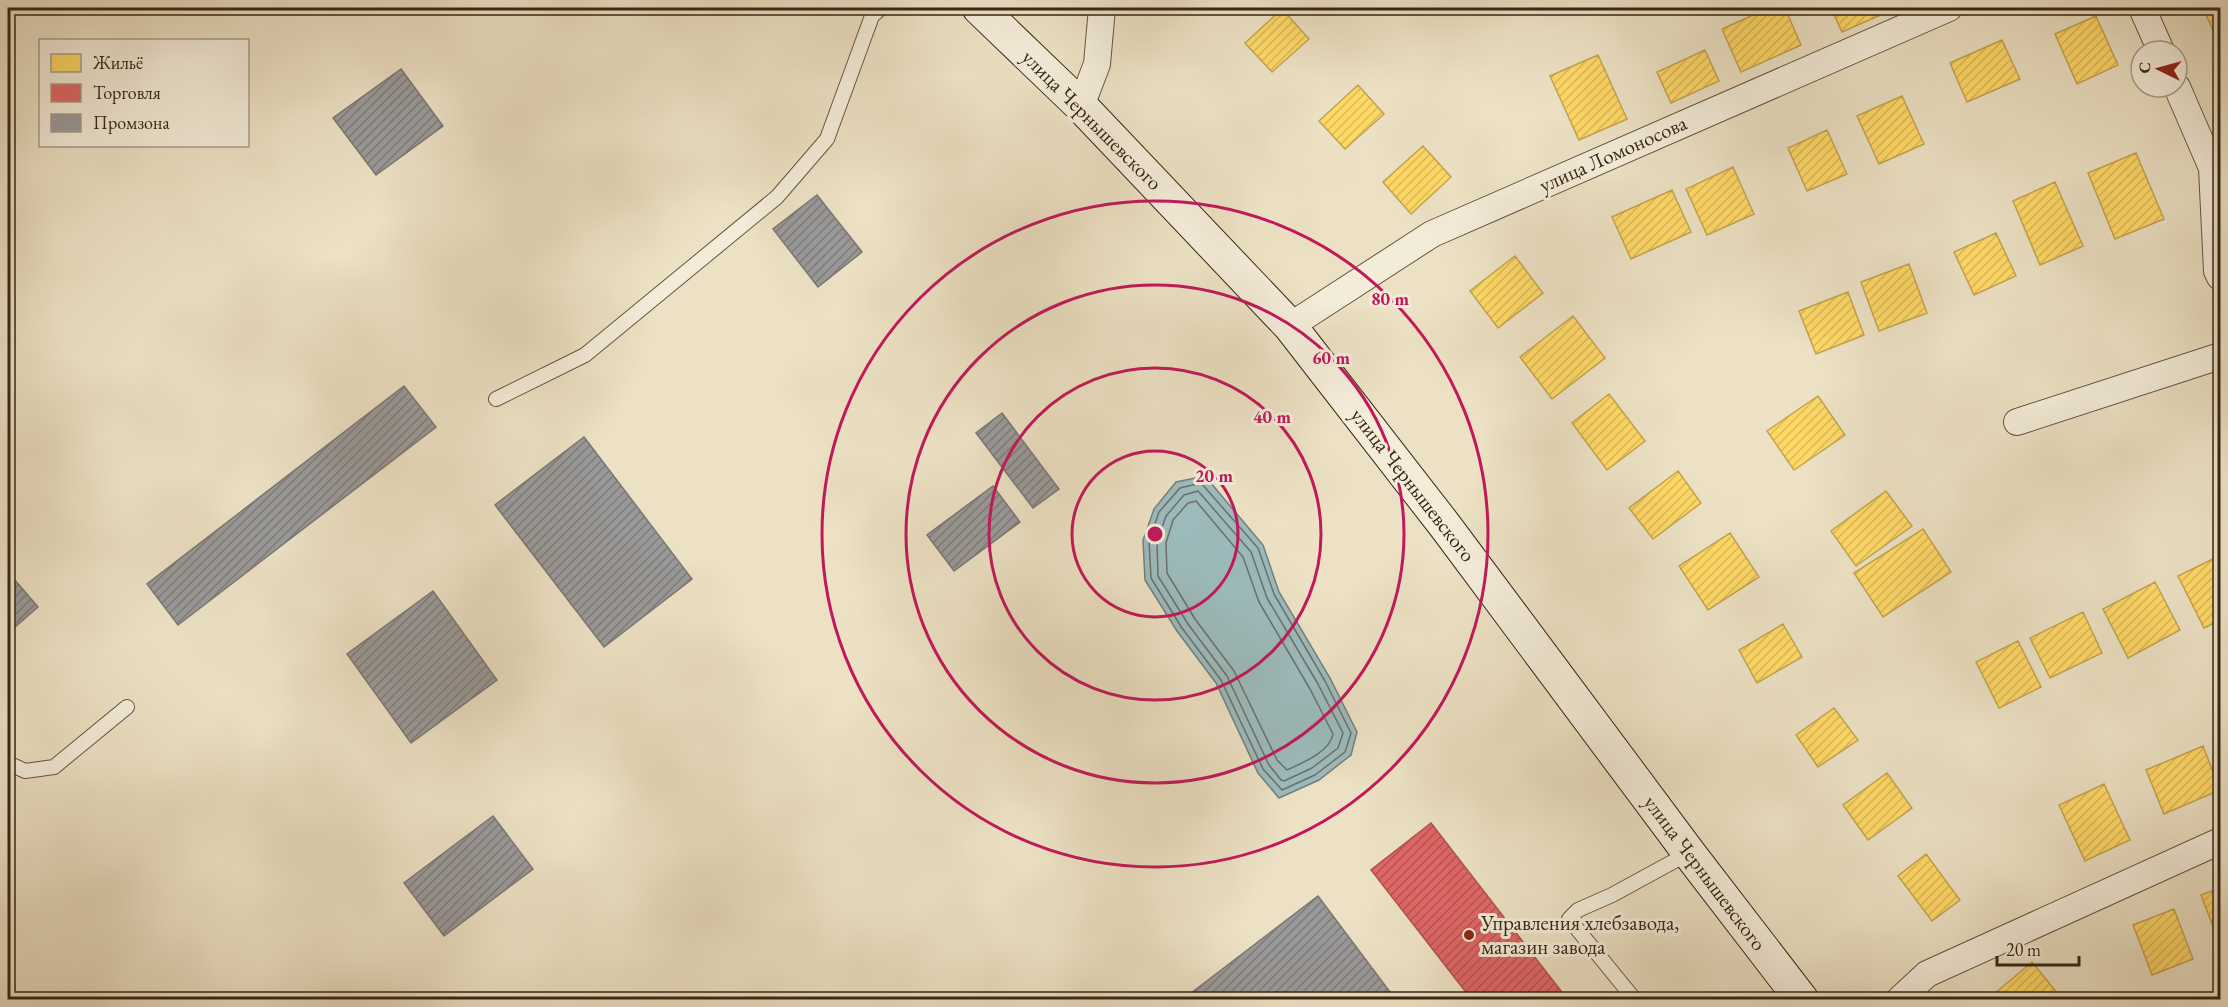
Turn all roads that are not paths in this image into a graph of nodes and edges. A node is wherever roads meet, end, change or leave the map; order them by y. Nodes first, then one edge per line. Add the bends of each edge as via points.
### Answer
1 (881, 8) edge
2 (979, 8) edge
3 (1102, 8) edge
4 (1949, 8) edge
5 (2142, 8) edge
6 (2156, 39) edge
7 (2182, 99) edge
8 (1081, 106) junction
9 (2220, 277) edge
10 (1290, 326) junction
11 (2220, 356) edge
12 (496, 399) dead end
13 (2017, 422) dead end
14 (127, 707) dead end
15 (8, 763) edge
16 (2220, 841) edge
17 (1689, 853) junction
18 (1635, 999) edge
19 (1802, 999) edge
20 (1899, 999) edge

1 - 12 lane via 872,16 827,139 777,197 585,355
2 - 8 main road, улица Чернышевского
3 - 8 street via 1097,63
4 - 10 street, улица Ломоносова via 1431,234
5 - 6 street
7 - 9 street via 2212,168
8 - 10 main road, улица Чернышевского
10 - 17 main road, улица Чернышевского via 1446,527
11 - 13 street
14 - 15 lane via 54,767 25,771
16 - 20 street via 1927,974
17 - 18 lane via 1578,910 1569,919
17 - 19 main road, улица Чернышевского

